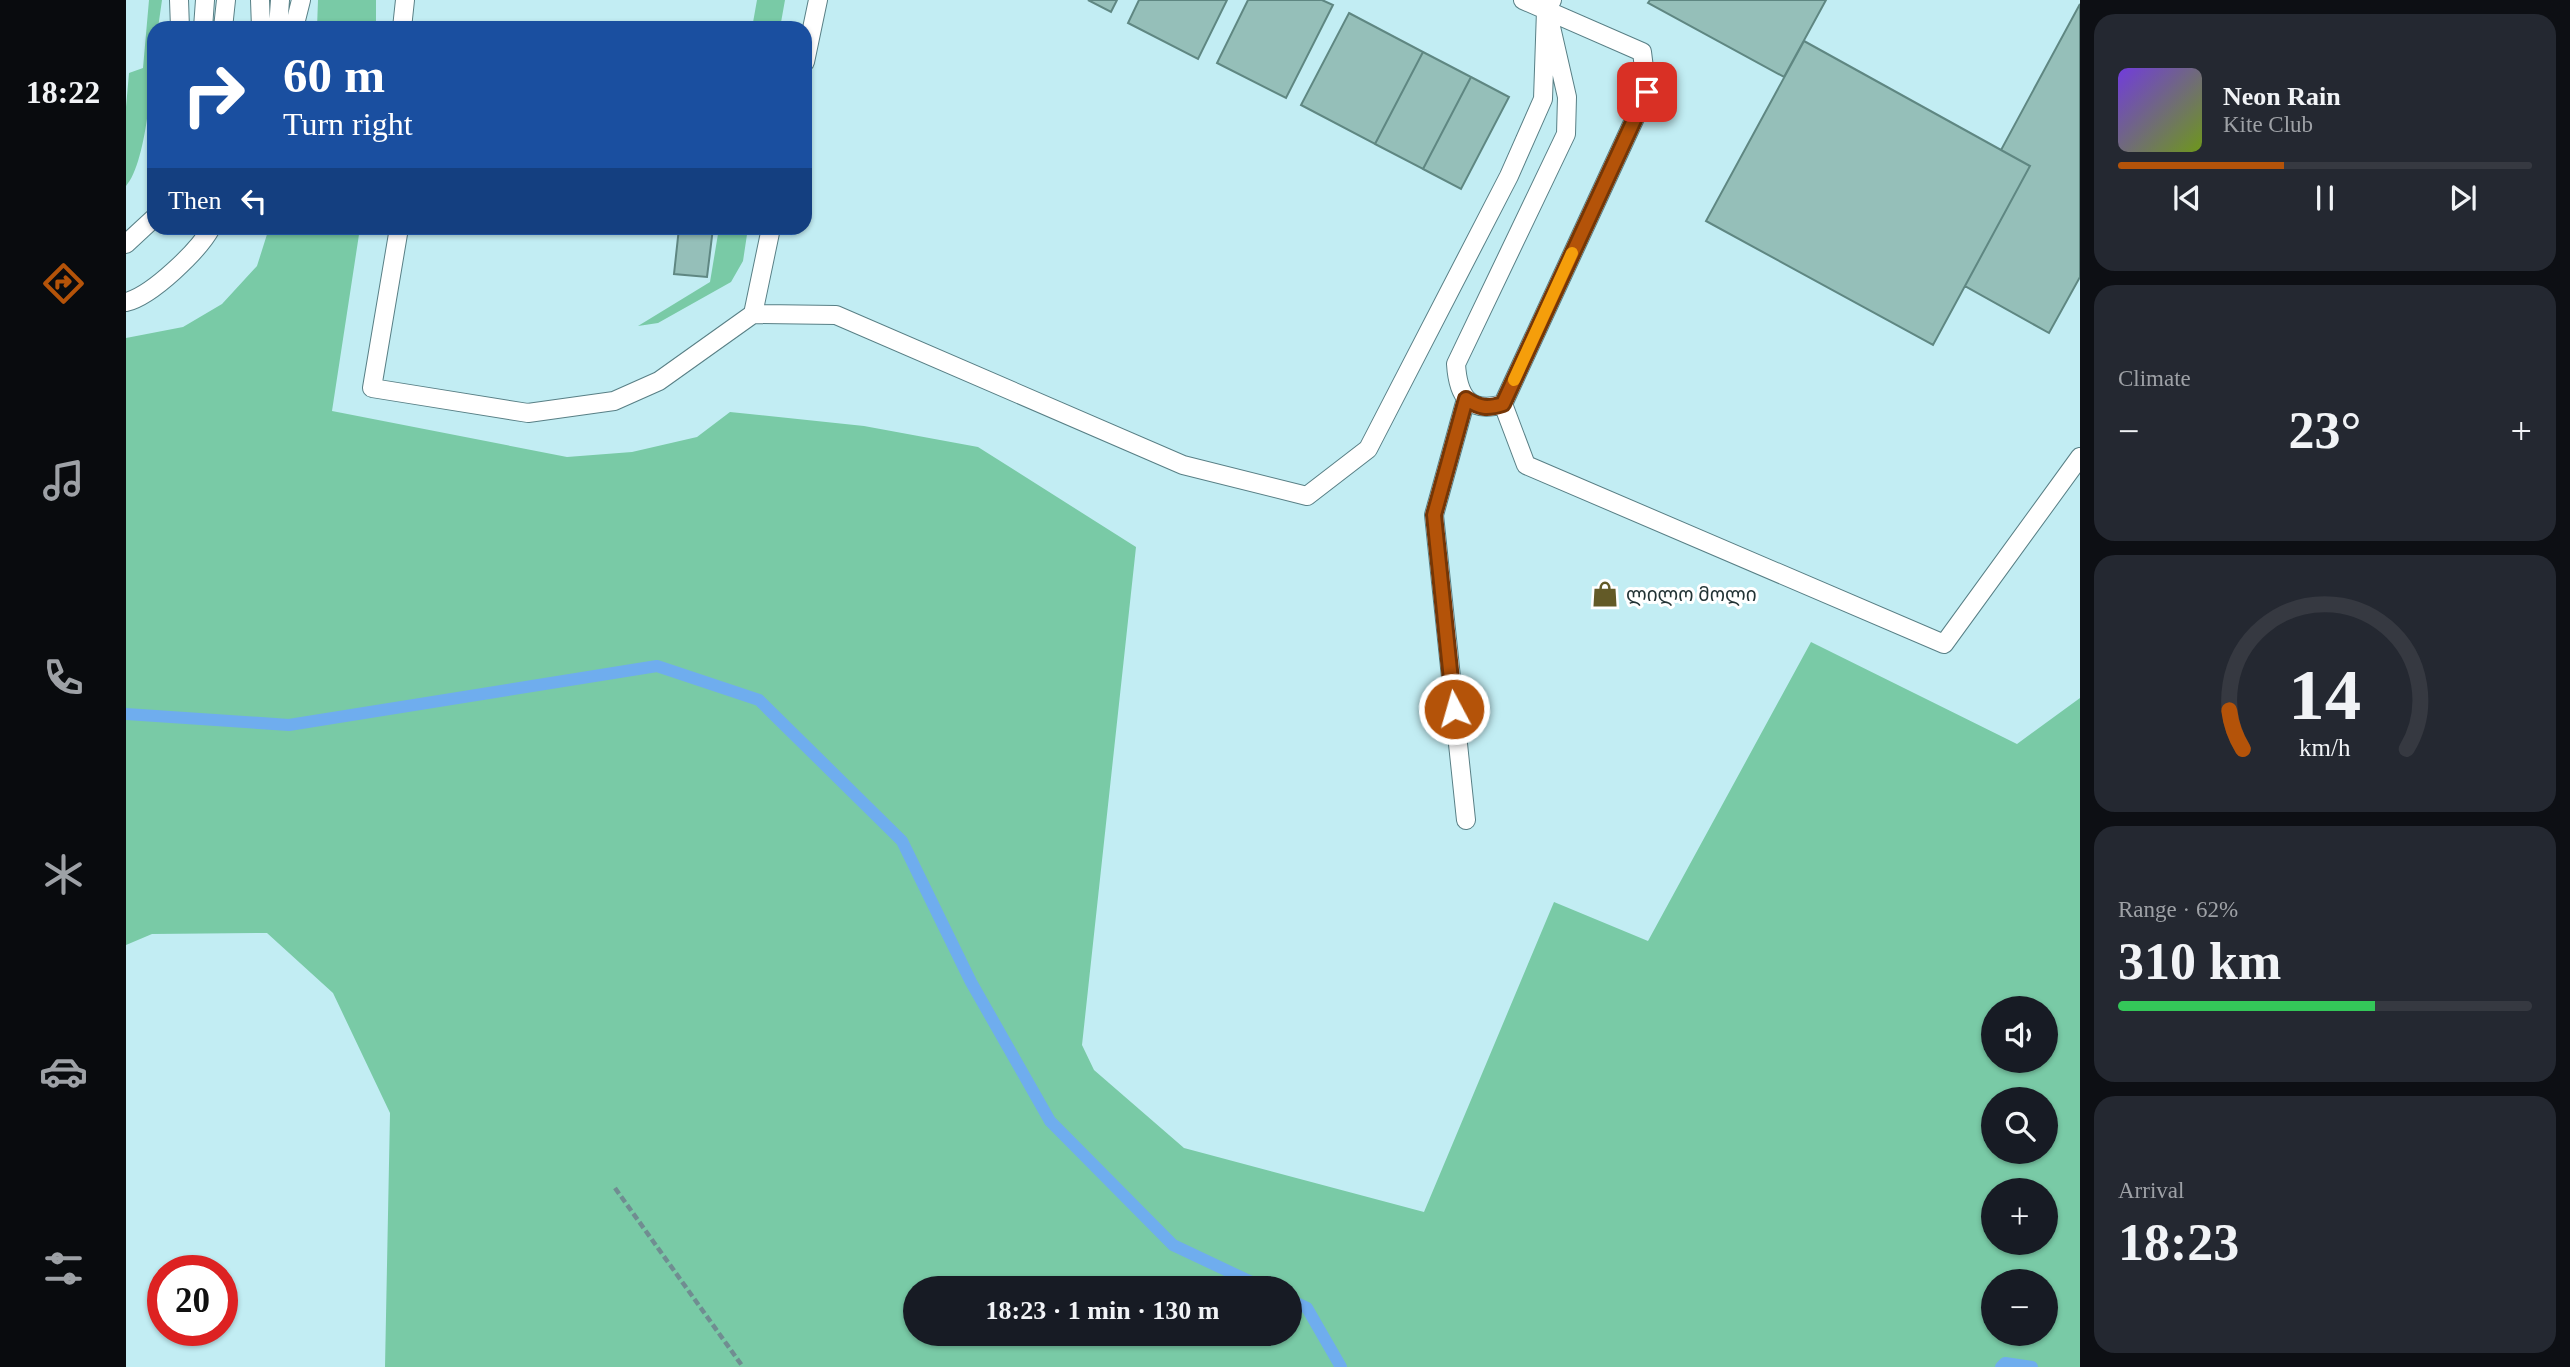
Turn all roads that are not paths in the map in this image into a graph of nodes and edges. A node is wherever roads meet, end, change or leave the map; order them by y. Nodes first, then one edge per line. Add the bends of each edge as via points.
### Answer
1 (179, 0) edge
2 (205, 0) edge
3 (226, 0) edge
4 (260, 0) edge
5 (280, 0) edge
6 (301, 0) edge
7 (405, 0) edge
8 (818, 0) edge
9 (1523, 0) edge
10 (1549, 5) edge
11 (180, 21) edge
12 (204, 21) edge
13 (224, 21) edge
14 (261, 21) edge
15 (278, 21) edge
16 (296, 21) edge
17 (403, 21) edge
18 (812, 29) edge
19 (147, 224) edge
20 (207, 235) edge
21 (398, 235) edge
22 (770, 235) edge
23 (126, 244) edge
24 (129, 296) edge
25 (753, 314) junction
26 (1466, 399) junction
27 (1503, 404) junction
28 (2080, 457) edge
29 (1466, 820) dead end

1 - 11 lane
2 - 12 lane
3 - 13 lane
4 - 14 lane
5 - 15 lane
6 - 16 lane
7 - 17 lane
8 - 18 lane
9 - 10 lane
10 - 25 lane via 1543,99 1509,176 1368,449 1307,496 1183,465 836,315
10 - 26 lane via 1567,97 1566,134 1456,364
10 - 27 lane via 1643,52 1647,92
19 - 23 lane
20 - 24 lane via 170,275
21 - 25 lane via 372,388 528,413 614,401 659,381
22 - 25 lane
26 - 27 lane via 1478,407
26 - 29 lane via 1434,515
27 - 28 lane via 1526,465 1944,644

